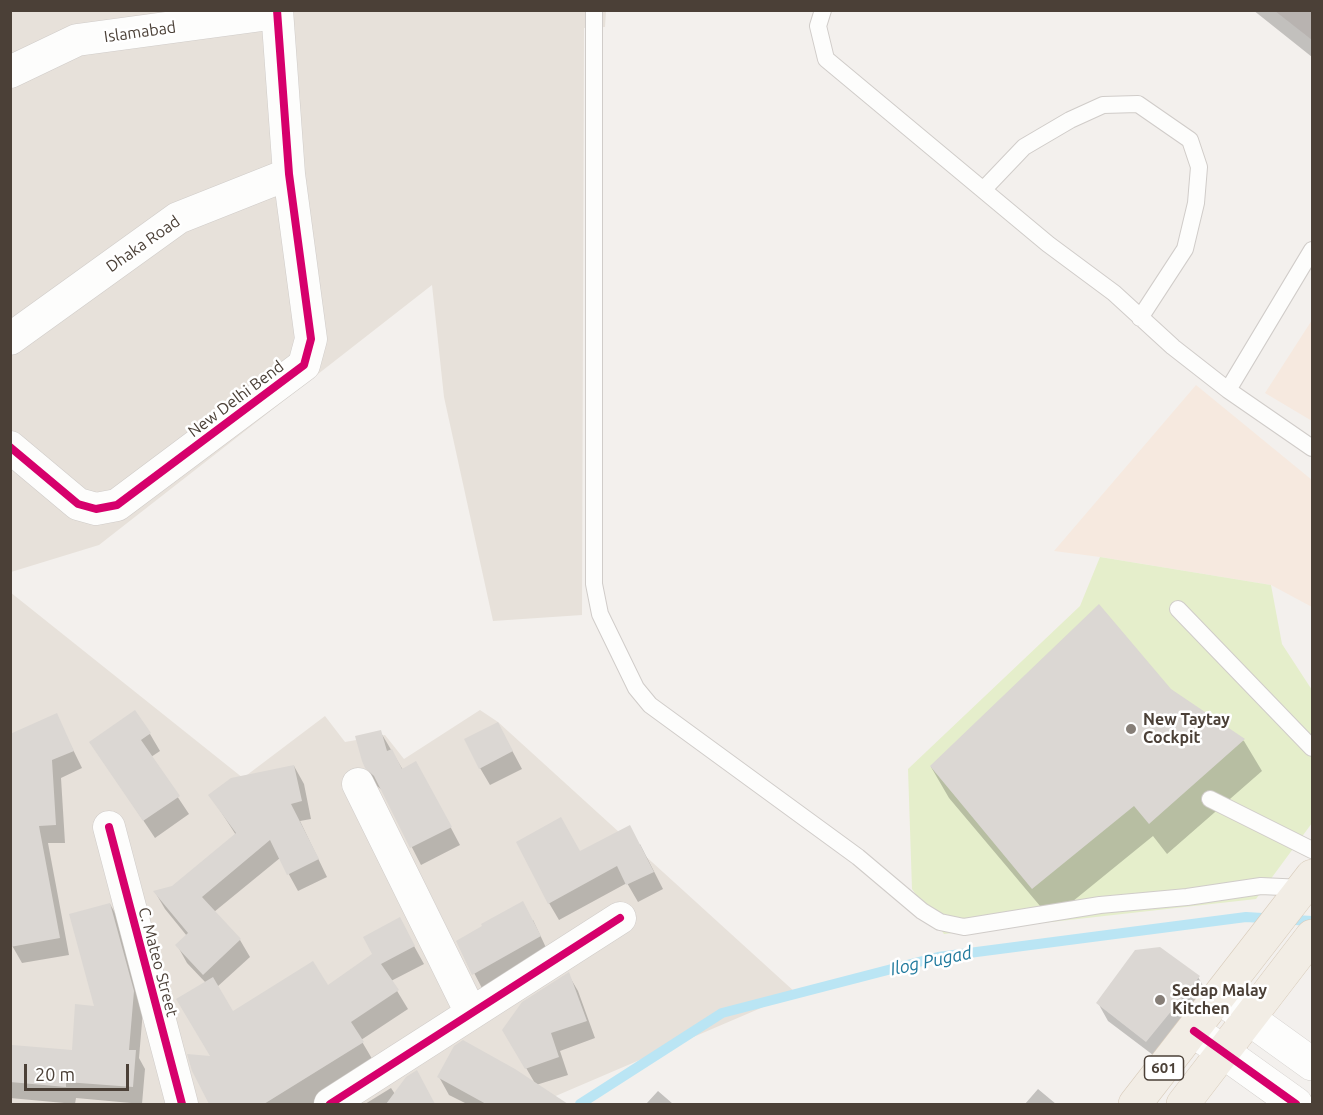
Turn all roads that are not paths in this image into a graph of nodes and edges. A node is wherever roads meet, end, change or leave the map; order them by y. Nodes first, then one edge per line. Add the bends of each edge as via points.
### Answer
1 (594, 10) edge
2 (823, 10) edge
3 (277, 12) edge
4 (10, 72) edge
5 (289, 174) junction
6 (983, 190) junction
7 (1312, 250) edge
8 (1140, 318) junction
9 (10, 339) edge
10 (1228, 390) junction
11 (10, 447) edge
12 (1312, 448) edge
13 (1178, 609) dead end
14 (1312, 748) edge
15 (358, 784) dead end
16 (1210, 799) dead end
17 (109, 827) dead end
18 (1312, 850) edge
19 (1302, 890) edge
20 (620, 918) dead end
21 (1312, 936) edge
22 (1219, 997) junction
23 (471, 1013) junction
24 (1250, 1019) junction
25 (1194, 1031) junction
26 (1224, 1053) junction
27 (1312, 1064) edge
28 (343, 1101) edge
29 (182, 1104) edge
30 (1135, 1104) edge
31 (1183, 1104) edge
32 (1296, 1104) edge

1 - 19 lane via 594,584 600,614 636,688 650,705 858,857 939,922 964,927 1100,905 1261,886
2 - 6 lane via 818,26 826,59
3 - 4 street, Islamabad via 77,40
3 - 5 street, New Delhi Bend
5 - 9 street, Dhaka Road via 178,218
5 - 11 street, New Delhi Bend via 311,339 304,365 117,505 96,509 78,504
6 - 8 lane
6 - 8 lane via 1024,147 1103,105 1138,104 1190,140 1199,167 1196,203 1185,249
7 - 10 lane
8 - 10 lane
10 - 12 lane
13 - 14 lane
15 - 23 street
16 - 18 lane
17 - 29 street, C. Mateo Street
19 - 22 main road, 601
20 - 23 street
21 - 24 main road, 601
22 - 24 street
22 - 25 main road, 601
23 - 28 street
24 - 26 main road, 601
24 - 27 street
25 - 26 street
25 - 30 main road, 601
26 - 31 main road, 601
26 - 32 street

